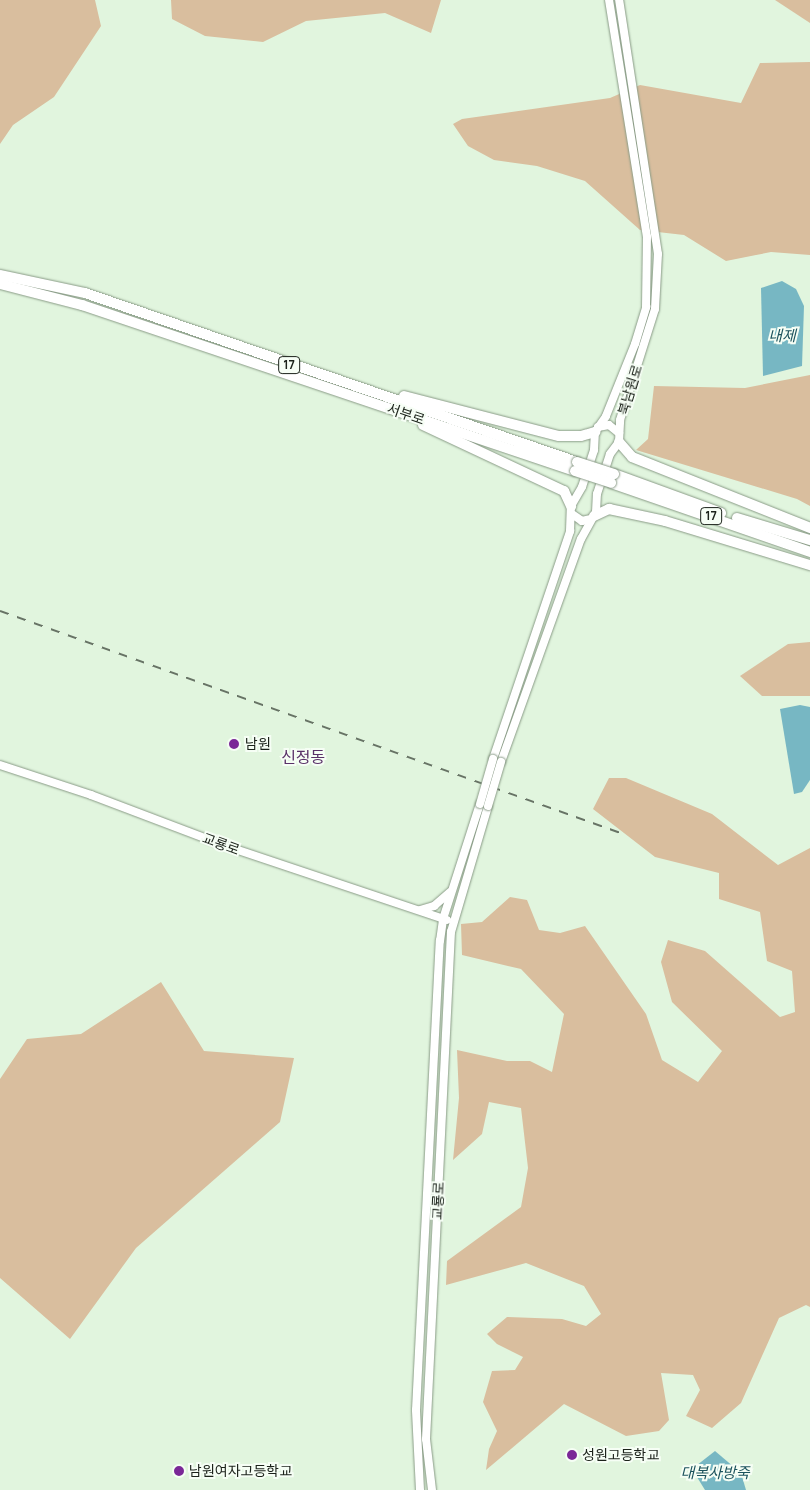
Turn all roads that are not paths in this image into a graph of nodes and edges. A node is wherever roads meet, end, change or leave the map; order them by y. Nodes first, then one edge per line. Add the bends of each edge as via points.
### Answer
1 (609, 0) edge
2 (619, 0) edge
3 (0, 275) edge
4 (0, 284) edge
5 (316, 378) junction
6 (596, 430) junction
7 (619, 438) junction
8 (613, 478) junction
9 (571, 510) junction
10 (592, 517) junction
11 (810, 528) edge
12 (810, 540) edge
13 (810, 552) edge
14 (810, 565) edge
15 (497, 761) junction
16 (0, 765) edge
17 (484, 805) junction
18 (452, 890) junction
19 (418, 910) junction
20 (443, 919) junction
21 (453, 922) junction
22 (420, 1490) edge
23 (432, 1490) edge

1 - 6 street, 북남원로 via 647,237 648,272 646,307 635,344 606,416
2 - 7 street, 북남원로 via 658,273 655,309 620,420
3 - 5 highway, 서부로 / 17 via 85,293
4 - 5 highway, 서부로 / 17 via 82,305
5 - 6 highway via 559,436 581,436
5 - 8 highway, 서부로 / 17, bridge
5 - 9 highway via 564,491
6 - 7 street via 610,425
6 - 9 street, 북남원로 via 594,450
7 - 10 street, 북남원로 via 596,494
7 - 11 highway via 632,457
8 - 12 highway, 서부로 / 17
8 - 13 highway, 서부로 / 17
9 - 10 street via 578,520
9 - 15 street, 북남원로 via 570,531
10 - 14 highway via 609,509 665,521
10 - 15 street, 북남원로
15 - 17 street, bridge
16 - 19 street, 교룡로
17 - 18 street
17 - 21 street
18 - 19 street via 434,906
18 - 20 street
19 - 20 street, 교룡로
20 - 21 street, 교룡로
20 - 22 street, 교룡로 via 433,1050 416,1410
21 - 23 street, 교룡로 via 426,1430

